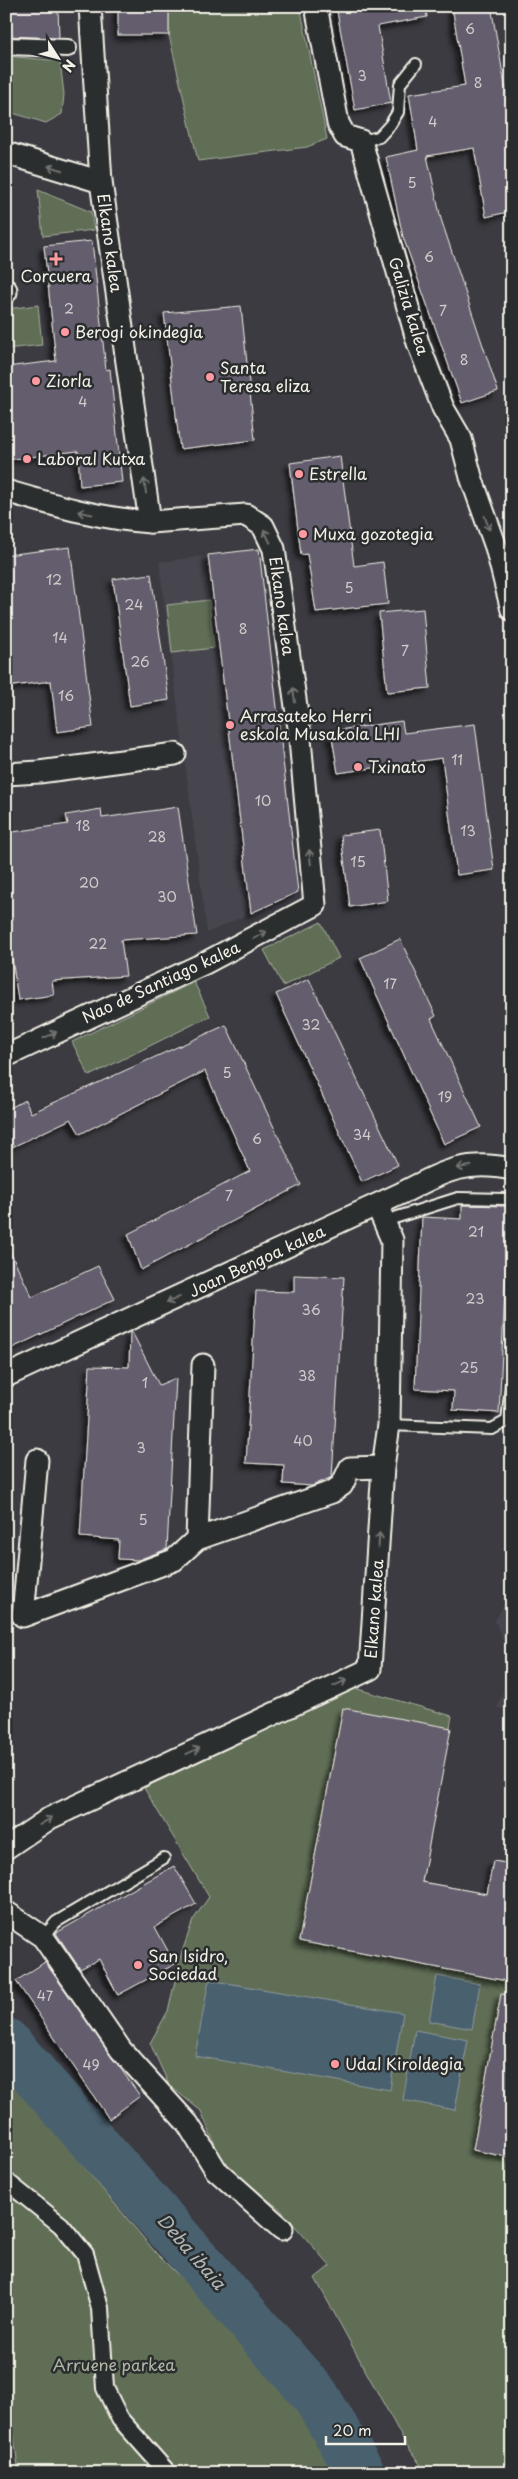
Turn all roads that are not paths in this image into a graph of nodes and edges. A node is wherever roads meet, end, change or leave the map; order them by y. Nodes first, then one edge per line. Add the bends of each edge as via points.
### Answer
1 (90, 6) edge
2 (316, 6) edge
3 (6, 46) edge
4 (68, 48) dead end
5 (416, 64) dead end
6 (361, 141) junction
7 (6, 153) edge
8 (101, 182) junction
9 (6, 491) edge
10 (150, 522) junction
11 (512, 610) edge
12 (175, 754) dead end
13 (6, 774) edge
14 (315, 905) joint
15 (6, 1056) edge
16 (512, 1169) edge
17 (512, 1202) edge
18 (381, 1213) junction
19 (203, 1365) dead end
20 (6, 1376) edge
21 (512, 1376) edge
22 (389, 1425) junction
23 (37, 1460) dead end
24 (383, 1467) junction
25 (197, 1539) junction
26 (6, 1848) edge
27 (164, 1858) dead end
28 (6, 1912) edge
29 (43, 1937) junction
30 (6, 2181) edge
31 (282, 2230) dead end
32 (168, 2473) edge

1 - 8 street, Elkano kalea
2 - 6 street via 338,123 345,136
3 - 4 street
5 - 6 lane via 400,84 398,112 390,125 379,137
6 -> 11 street, Galizia kalea via 418,343 443,408 462,439
8 -> 7 street
10 -> 8 street, Elkano kalea
10 -> 9 street via 119,520 76,511
14 -> 10 street, Elkano kalea via 299,728 274,549 263,526 246,515
12 - 13 street
15 -> 14 street, Nao de Santiago kalea via 205,963
16 -> 18 street, Joan Bengoa kalea via 493,1165 446,1170
17 - 18 lane via 506,1199 458,1198
18 -> 20 street, Joan Bengoa kalea
18 - 22 street, Elkano kalea via 392,1240
19 - 25 street
21 - 22 lane via 507,1421 492,1429
22 - 24 street, Elkano kalea
23 - 25 street via 22,1616 174,1560
24 - 25 street via 350,1468 342,1485 332,1492
26 -> 24 street, Elkano kalea via 50,1818 370,1669
27 - 29 lane via 56,1922
28 - 29 street
29 - 31 street via 121,2050 188,2124 216,2170
30 - 32 street via 61,2225 85,2254 100,2308 104,2388 120,2419

